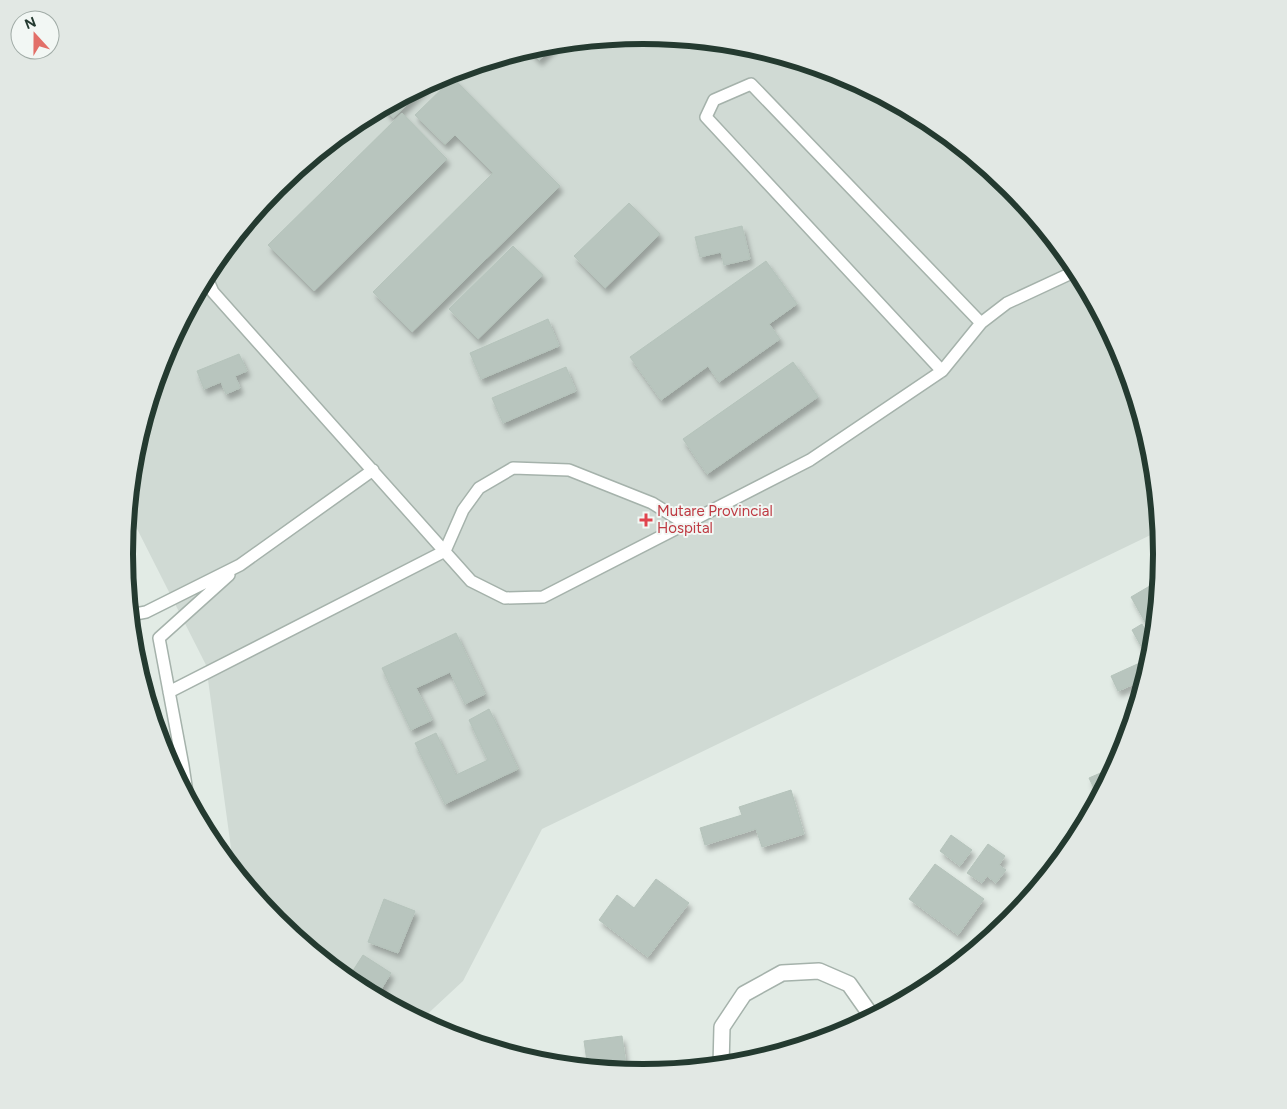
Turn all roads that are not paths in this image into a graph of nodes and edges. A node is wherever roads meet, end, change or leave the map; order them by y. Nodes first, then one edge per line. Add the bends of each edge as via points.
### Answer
1 (1070, 274) edge
2 (210, 285) edge
3 (981, 323) junction
4 (942, 371) junction
5 (373, 470) junction
6 (686, 524) junction
7 (445, 551) junction
8 (240, 565) junction
9 (136, 614) edge
10 (169, 692) junction
11 (184, 779) edge
12 (869, 1013) edge
13 (721, 1059) edge

1 - 3 lane via 1007,304
2 - 5 lane
3 - 4 lane
3 - 4 lane via 751,84 714,100 706,117
4 - 6 lane via 810,460
5 - 7 lane
5 - 8 lane
6 - 7 lane via 543,597 505,598 471,581
6 - 7 lane via 652,502 569,470 513,468 479,488 463,510
7 - 10 lane
8 - 9 lane
8 - 10 lane via 159,638
10 - 11 lane
12 - 13 street via 849,984 819,971 782,973 744,994 722,1027

